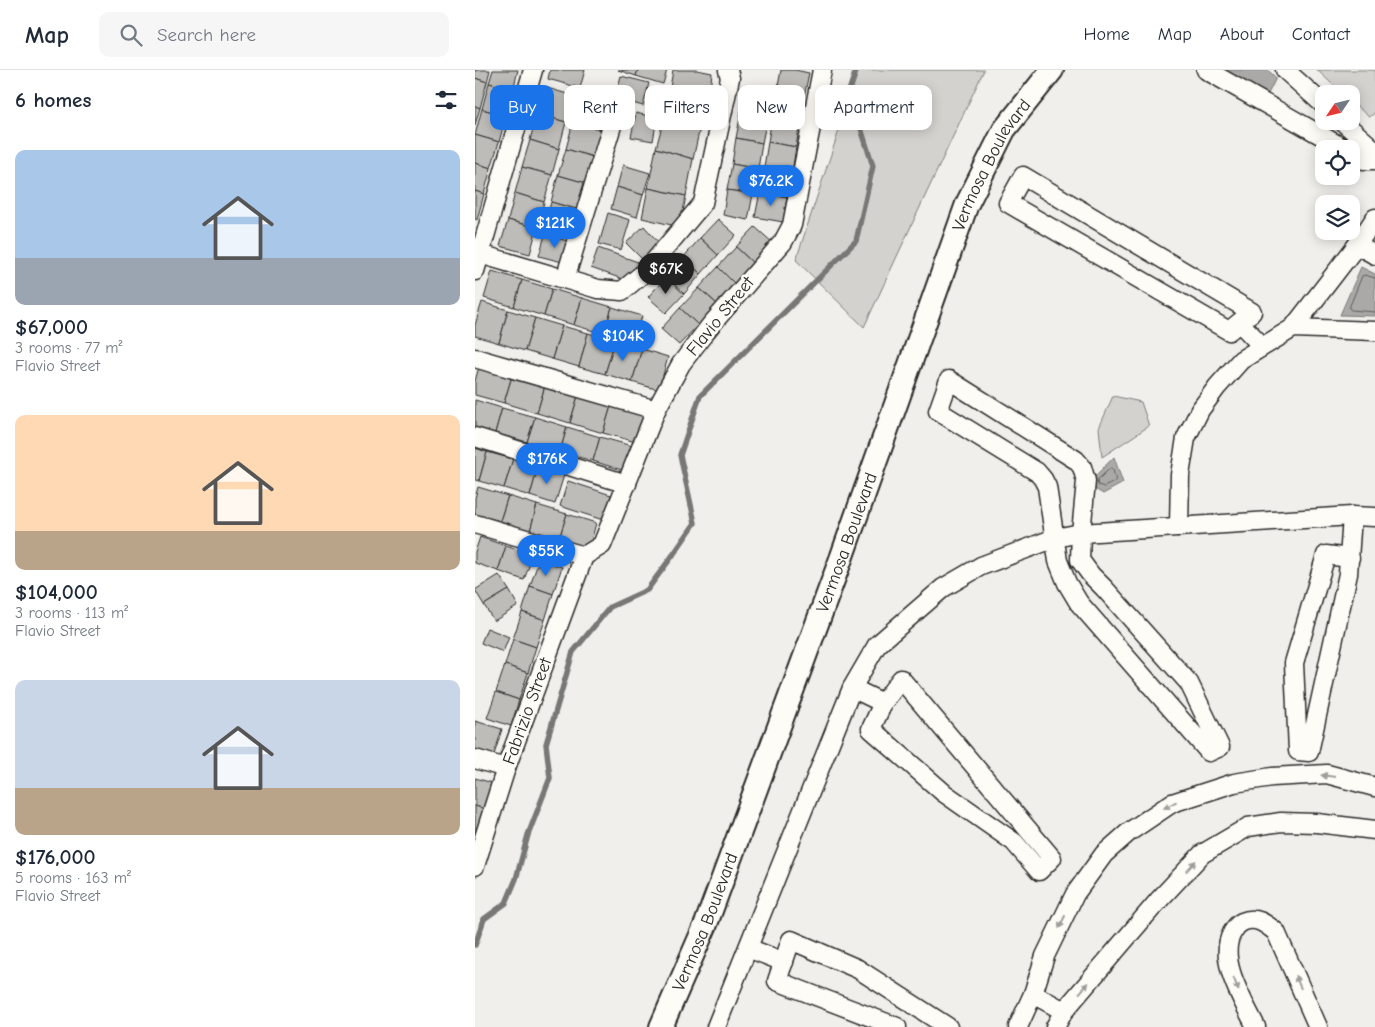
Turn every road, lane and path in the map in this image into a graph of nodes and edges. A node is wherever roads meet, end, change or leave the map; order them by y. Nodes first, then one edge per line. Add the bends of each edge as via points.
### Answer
1 (533, 70) edge
2 (728, 70) edge
3 (822, 70) edge
4 (1052, 70) edge
5 (1206, 70) edge
6 (1285, 70) edge
7 (1315, 97) edge
8 (611, 130) edge
9 (1351, 130) edge
10 (1329, 140) edge
11 (1375, 153) edge
12 (1360, 158) edge
13 (1375, 160) edge
14 (1375, 218) edge
15 (1357, 245) junction
16 (480, 254) junction
17 (1375, 255) edge
18 (475, 271) edge
19 (565, 279) junction
20 (1240, 323) junction
21 (1293, 328) junction
22 (1375, 331) edge
23 (1262, 346) junction
24 (475, 358) edge
25 (656, 410) junction
26 (475, 437) edge
27 (627, 484) junction
28 (1352, 516) junction
29 (1375, 517) edge
30 (475, 524) edge
31 (1179, 527) junction
32 (1081, 533) junction
33 (1055, 538) junction
34 (584, 556) junction
35 (1350, 558) junction
36 (1080, 560) junction
37 (1059, 561) junction
38 (852, 688) junction
39 (883, 703) junction
40 (475, 760) edge
41 (506, 768) junction
42 (1375, 787) edge
43 (1375, 830) edge
44 (475, 866) edge
45 (748, 948) junction
46 (784, 962) junction
47 (1033, 994) junction
48 (1064, 1011) junction
49 (661, 1027) edge
50 (716, 1027) edge
51 (897, 1027) edge
52 (948, 1027) edge
53 (1018, 1027) edge
54 (1055, 1027) edge
55 (1255, 1027) edge
56 (1318, 1027) edge

1 - 16 street
2 - 19 street via 730,78 703,203 645,271 622,291 598,289
3 - 25 street, Flavio Street via 792,225 783,242 681,364
4 - 49 main road, Vermosa Boulevard via 1005,130 967,204 713,905
5 - 10 street
6 - 7 street
8 - 19 street
9 - 11 street
12 - 13 street
14 - 15 street
15 - 17 street
15 - 21 street
16 - 18 street
16 - 19 street
20 - 20 street via 1252,312 1023,176 1008,203 1229,331
20 - 23 street
21 - 22 street
21 - 23 street
23 - 31 street via 1241,360 1217,387 1200,410 1186,438 1179,475
24 - 25 street
25 - 27 street, Flavio Street
26 - 27 street
27 - 34 street, Flavio Street via 602,546
28 - 29 street
28 - 31 street
28 - 35 street
30 - 34 street
31 - 32 street
32 - 33 street
32 - 33 street via 1086,481 1076,460 949,380 938,411 1037,472 1047,487
32 - 36 street
33 - 37 street
33 - 38 street via 981,566 943,588 877,645
34 - 41 street, Fabrizio Street
35 - 35 street via 1326,555 1294,664 1298,751 1309,752
36 - 37 street
36 - 37 street via 1189,683 1220,747 1209,752 1079,603
38 - 39 street
38 - 45 street
39 - 39 street via 871,729 944,793 1014,842 1039,871 1052,858 901,679
40 - 41 street
41 - 44 street, Fabrizio Street
42 -> 47 street via 1327,774 1272,777 1234,783 1171,803 1104,854 1075,894 1045,956
48 -> 43 street via 1202,854 1249,827 1281,822
45 - 46 street
45 - 50 street
46 - 51 street via 777,981
46 - 52 street via 791,940 858,969
47 - 48 street
47 - 53 street
48 - 54 street
56 -> 55 street via 1276,932 1264,922 1251,918 1237,925 1227,941 1228,961 1235,983

